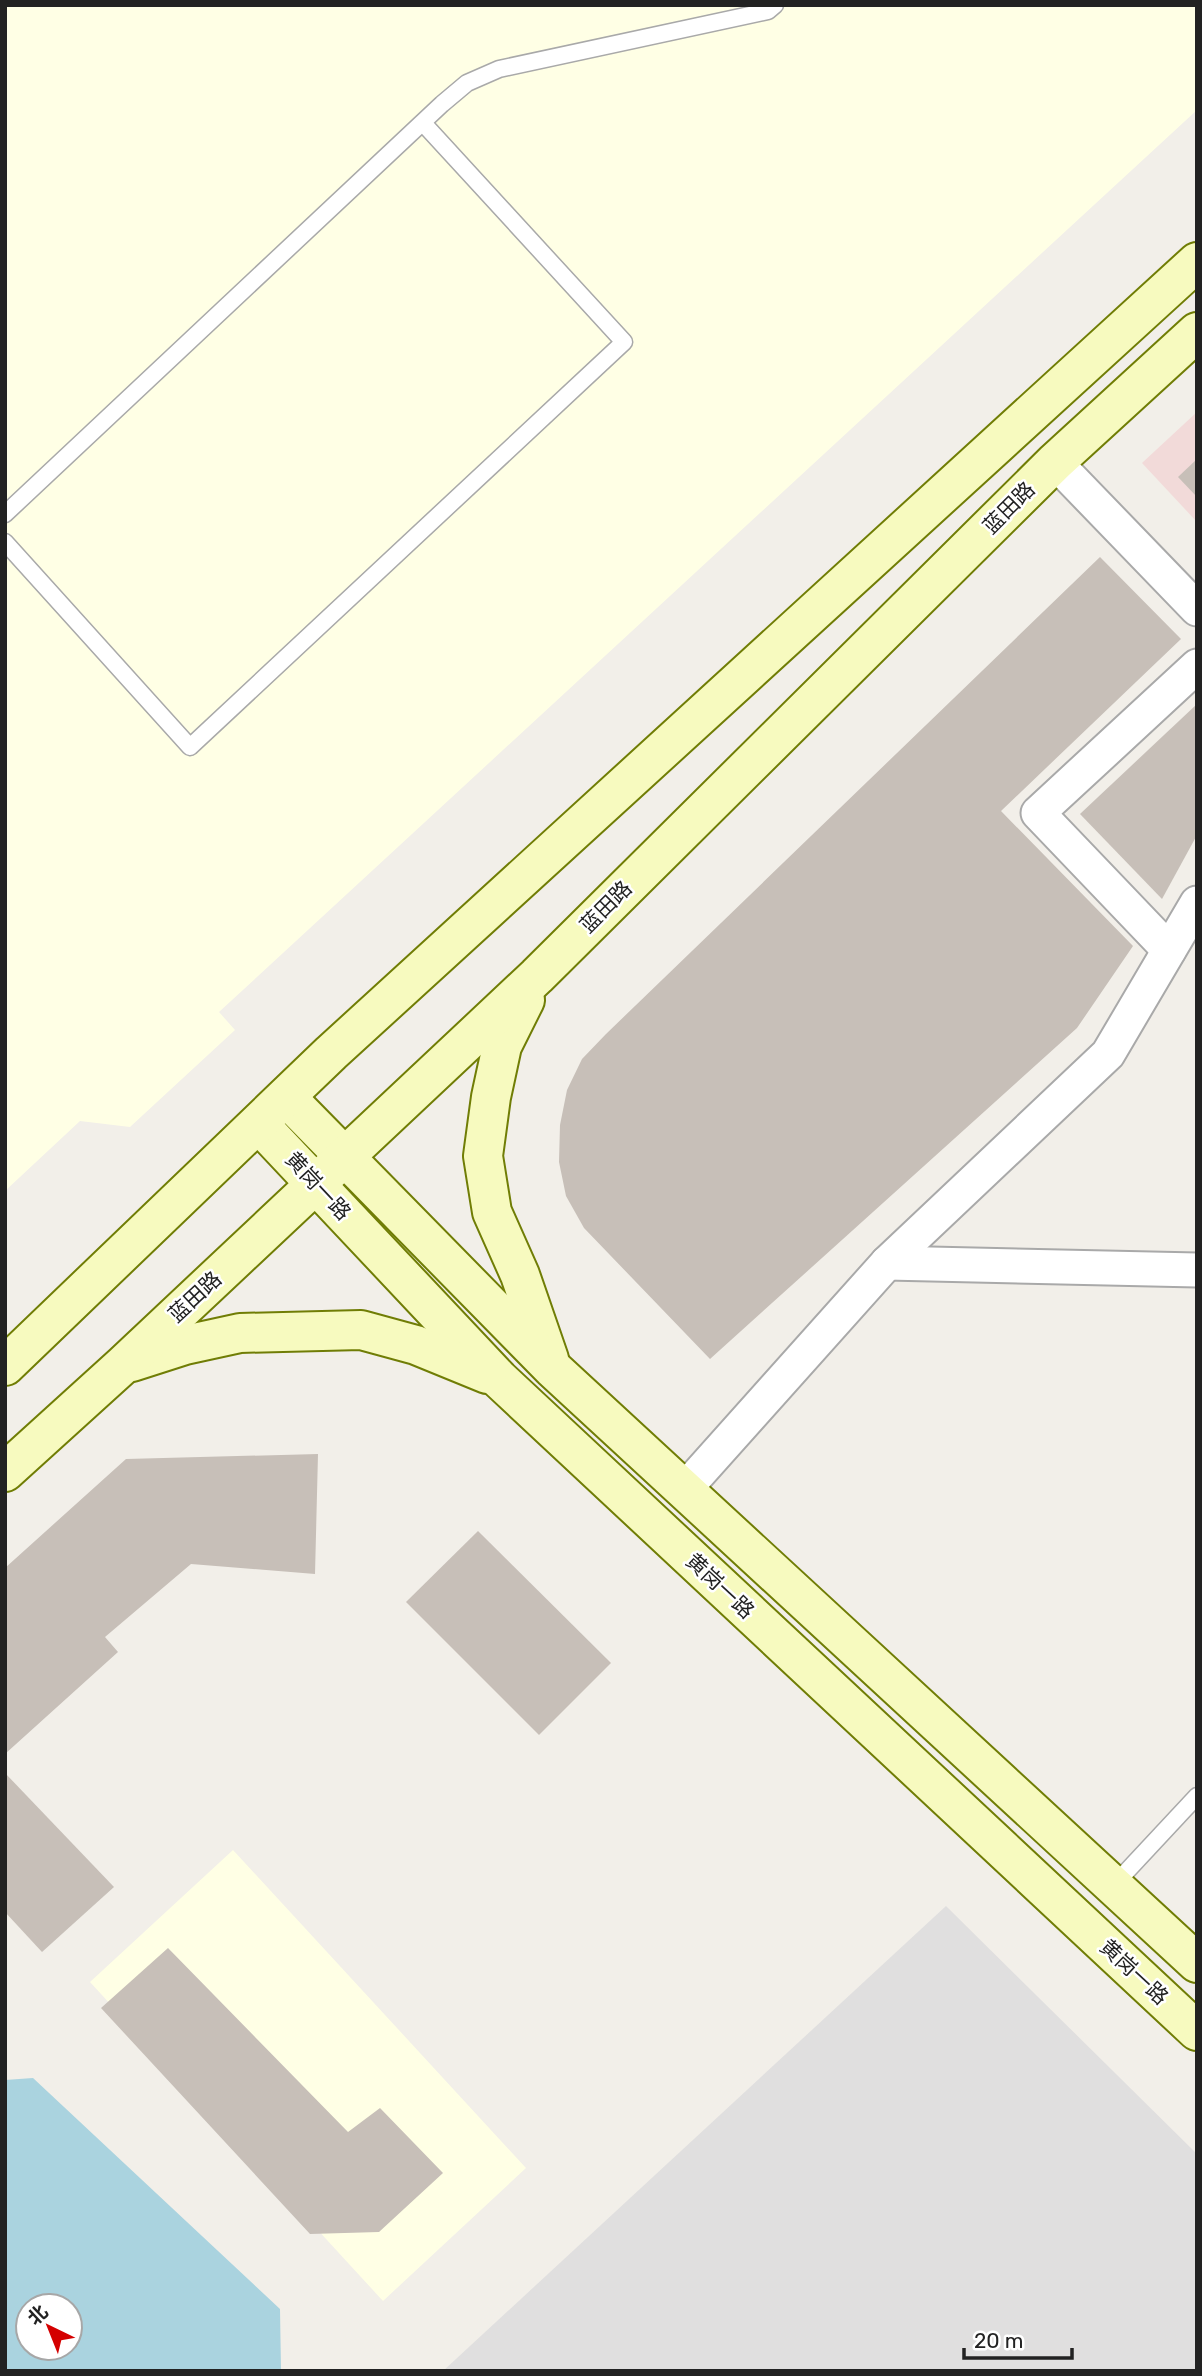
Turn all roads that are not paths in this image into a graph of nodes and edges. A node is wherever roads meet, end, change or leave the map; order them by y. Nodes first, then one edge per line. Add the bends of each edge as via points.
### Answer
1 (775, 5) edge
2 (423, 123) junction
3 (1197, 262) edge
4 (1197, 332) edge
5 (1055, 461) junction
6 (5, 514) edge
7 (5, 542) edge
8 (1197, 609) edge
9 (1197, 666) edge
10 (1197, 902) edge
11 (1169, 950) junction
12 (537, 976) junction
13 (286, 1097) junction
14 (259, 1124) junction
15 (344, 1157) junction
16 (316, 1184) junction
17 (887, 1263) junction
18 (1197, 1270) edge
19 (123, 1365) junction
20 (5, 1366) edge
21 (552, 1368) junction
22 (499, 1379) junction
23 (5, 1472) edge
24 (684, 1490) junction
25 (1197, 1796) edge
26 (1113, 1886) junction
27 (1197, 1963) edge
28 (1197, 2031) edge

1 - 2 lane via 768,11 499,69 467,83
2 - 6 lane
2 - 7 lane via 624,342 190,747
3 - 13 main road
4 - 5 main road, 蓝田路
5 - 8 street
5 - 12 main road, 蓝田路
9 - 11 street via 1038,813
10 - 11 street
11 - 17 street via 1108,1054
12 - 15 main road, 蓝田路
12 - 21 main road via 502,1046 484,1157 492,1212 520,1275
13 - 14 main road
13 - 15 main road, 黄岗一路
14 - 16 main road, 黄岗一路
14 - 20 main road
15 - 16 main road, 蓝田路
15 - 21 main road, 黄岗一路
16 - 19 main road, 蓝田路
16 - 22 main road, 黄岗一路
17 - 18 street
17 - 24 street
19 - 22 main road via 240,1333 361,1330 416,1345
19 - 23 main road, 蓝田路
21 - 24 main road, 黄岗一路
22 - 28 main road, 黄岗一路
24 - 26 main road, 黄岗一路
25 - 26 lane
26 - 27 main road, 黄岗一路

